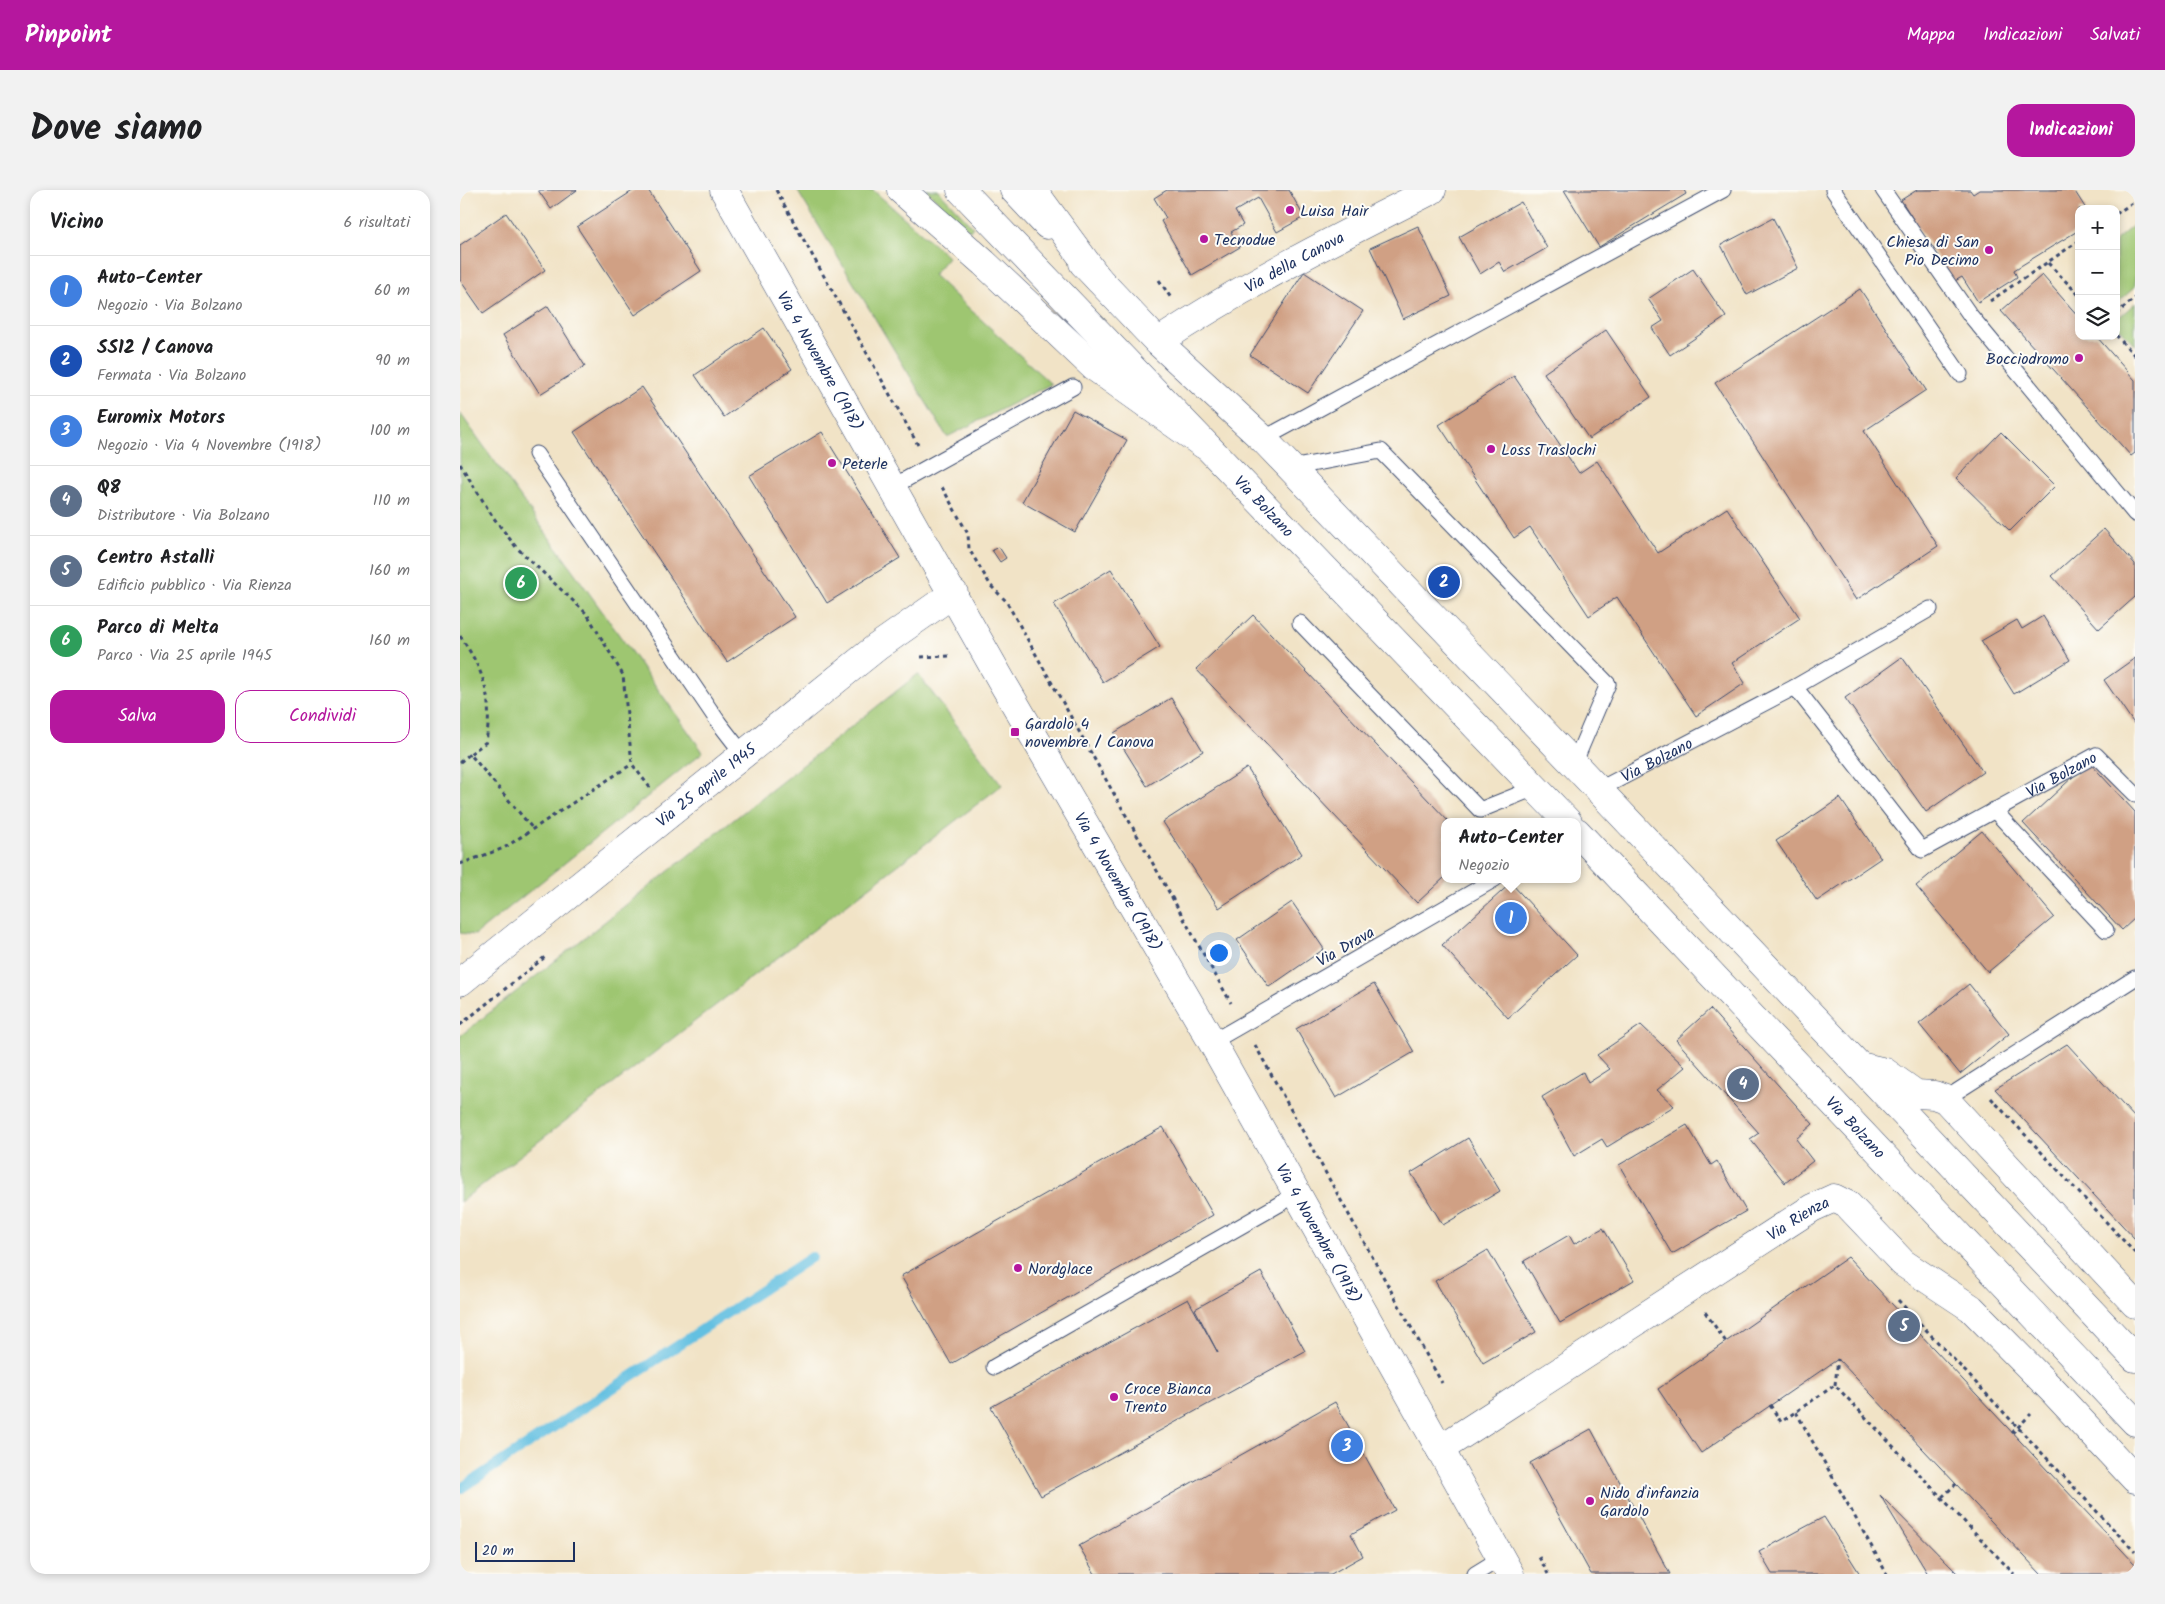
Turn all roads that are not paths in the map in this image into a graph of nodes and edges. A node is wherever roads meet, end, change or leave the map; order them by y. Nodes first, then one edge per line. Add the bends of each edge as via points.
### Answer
1 (724, 190) edge
2 (901, 190) edge
3 (961, 190) edge
4 (1014, 190) edge
5 (1033, 190) edge
6 (1432, 190) edge
7 (1723, 190) edge
8 (1833, 190) edge
9 (1882, 190) edge
10 (1099, 280) junction
11 (1158, 342) junction
12 (1960, 374) dead end
13 (1073, 387) dead end
14 (1263, 439) junction
15 (1204, 444) junction
16 (536, 454) dead end
17 (1290, 468) junction
18 (892, 486) junction
19 (2135, 514) edge
20 (954, 593) junction
21 (1930, 609) dead end
22 (1300, 623) dead end
23 (1794, 687) junction
24 (743, 754) junction
25 (1574, 764) junction
26 (1535, 788) junction
27 (1598, 790) junction
28 (2135, 794) edge
29 (1994, 810) junction
30 (1564, 818) edge
31 (1581, 836) edge
32 (1487, 883) edge
33 (2106, 930) dead end
34 (2135, 978) edge
35 (460, 982) edge
36 (1212, 1042) junction
37 (1859, 1066) junction
38 (1945, 1099) junction
39 (1297, 1194) junction
40 (2135, 1304) edge
41 (2135, 1358) edge
42 (994, 1367) dead end
43 (2135, 1422) edge
44 (1440, 1449) junction
45 (2135, 1479) edge
46 (1506, 1566) edge
47 (1475, 1574) edge

1 - 18 main road, Via 4 Novembre (1918)
2 - 15 main road via 1093,366
3 - 15 main road, Via Bolzano
4 - 10 main road, Via Bolzano
5 - 10 main road
6 - 11 main road, Via della Canova via 1339,237 1187,322
7 - 14 lane
8 - 12 lane
9 - 19 lane via 1970,315
10 - 11 main road, Via Bolzano
11 - 14 main road, Via Bolzano
13 - 18 lane
14 - 17 main road, Via Bolzano
15 - 26 main road, Via Bolzano
16 - 24 lane
17 - 25 main road, Via Bolzano
17 - 25 lane via 1381,451 1608,684
18 - 20 main road, Via 4 Novembre (1918)
20 - 24 main road, Via 25 aprile 1945 via 876,647
20 - 36 main road, Via 4 Novembre (1918)
21 - 23 lane, Via Bolzano
22 - 26 lane via 1480,810
23 - 27 lane, Via Bolzano
23 - 29 lane, Via Bolzano via 1922,850
24 - 35 main road, Via 25 aprile 1945
25 - 27 main road, Via Bolzano
26 - 30 main road, Via Bolzano
27 - 37 main road, Via Bolzano
28 - 29 lane, Via Bolzano via 2096,755
29 - 33 lane
31 - 43 main road, Via Bolzano
32 - 36 lane, Via Drava
34 - 38 lane
36 - 39 main road, Via 4 Novembre (1918)
37 - 38 main road via 1885,1072 1916,1094
37 - 41 main road, Via Bolzano
38 - 40 main road
39 - 42 lane
39 - 44 main road, Via 4 Novembre (1918)
44 - 45 main road, Via Rienza via 1812,1208 1834,1198 1848,1205 1903,1263 1971,1308
44 - 46 main road, Via 4 Novembre (1918)
46 - 47 lane

